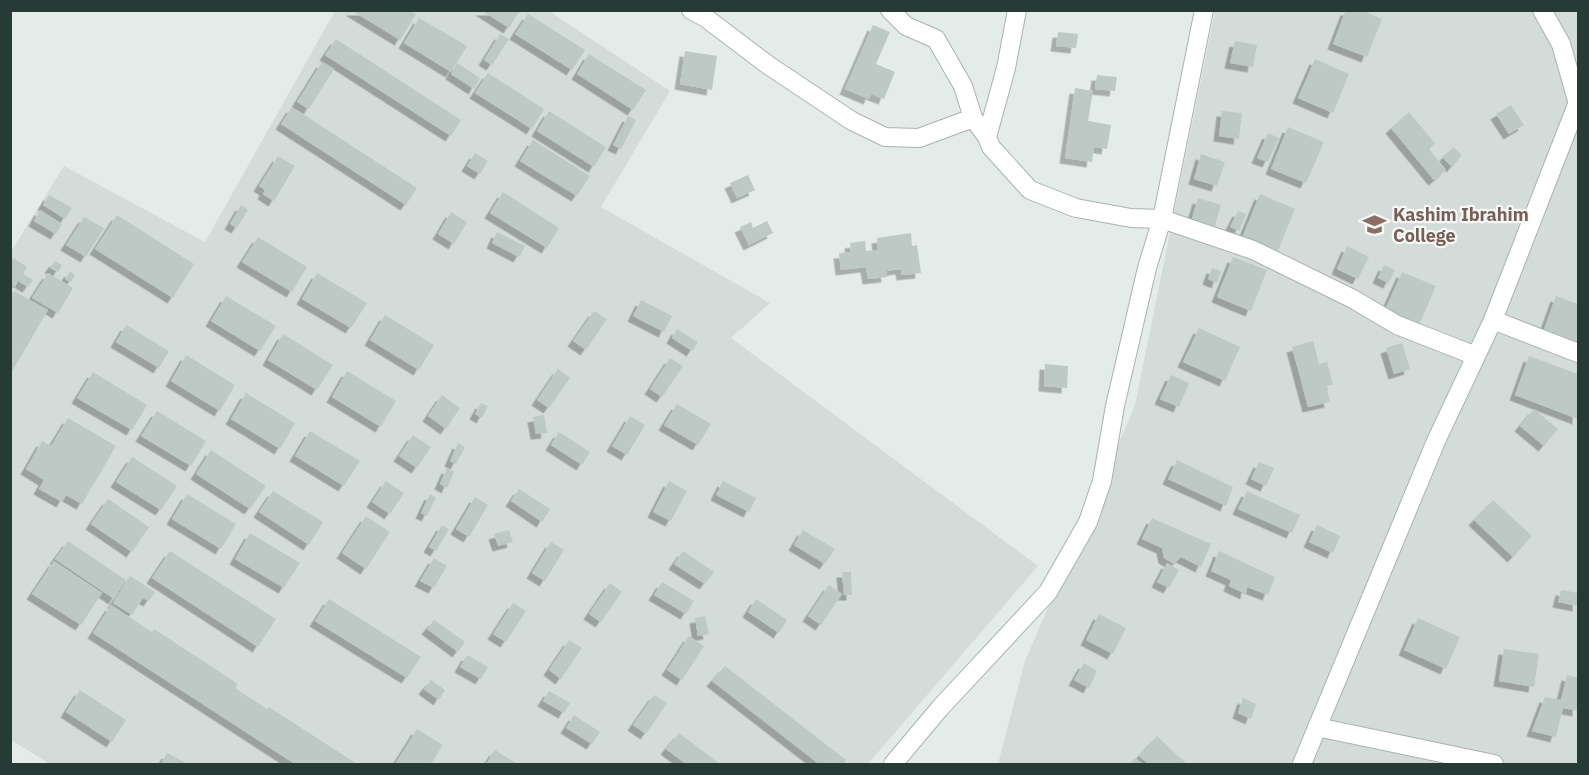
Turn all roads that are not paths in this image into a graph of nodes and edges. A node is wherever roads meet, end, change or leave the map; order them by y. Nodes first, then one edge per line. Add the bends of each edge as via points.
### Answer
1 (691, 10) edge
2 (890, 10) edge
3 (1017, 10) edge
4 (1204, 10) edge
5 (1542, 10) edge
6 (1578, 103) edge
7 (973, 118) junction
8 (987, 137) junction
9 (1162, 219) junction
10 (1493, 320) junction
11 (1578, 353) edge
12 (1476, 356) junction
13 (1317, 727) junction
14 (893, 765) edge
15 (1302, 765) edge
16 (1494, 765) edge

1 - 7 street via 852,121 885,137 920,138
2 - 7 street via 906,26 936,39 963,86
3 - 8 street
4 - 9 street
5 - 6 street via 1561,44
6 - 10 street
7 - 8 street
8 - 9 street via 991,147 1030,190 1076,208
9 - 12 street via 1253,250 1397,325
9 - 14 street via 1114,406 1102,481 1088,522 1048,592 940,708
10 - 11 street
10 - 12 street
12 - 13 street via 1436,441
13 - 15 street
13 - 16 street

